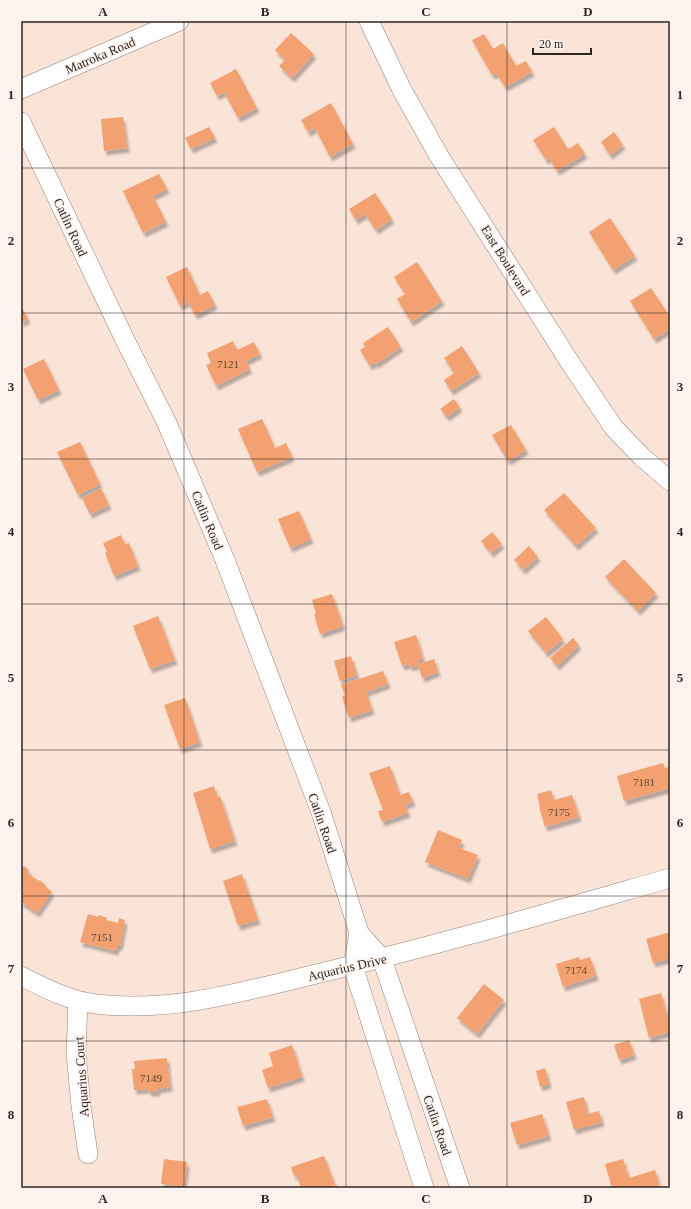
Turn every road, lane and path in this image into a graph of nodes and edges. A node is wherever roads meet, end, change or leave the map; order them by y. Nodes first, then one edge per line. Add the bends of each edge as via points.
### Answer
1 (179, 21) edge
2 (369, 21) edge
3 (21, 89) edge
4 (21, 122) edge
5 (670, 481) edge
6 (670, 878) edge
7 (359, 933) junction
8 (382, 959) junction
9 (353, 966) junction
10 (21, 976) edge
11 (78, 1001) junction
12 (88, 1154) dead end
13 (424, 1188) edge
14 (460, 1188) edge

1 - 3 street, Matroka Road
2 - 5 street, East Boulevard via 402,90 439,156 571,364 614,428
4 - 7 street, Catlin Road via 166,421 225,560 322,816
6 - 8 street, Aquarius Drive
7 - 8 street, Catlin Road
7 - 9 street, Catlin Road
8 - 9 street, Aquarius Drive
8 - 14 street, Catlin Road
9 - 11 street, Aquarius Drive via 216,998 169,1004 122,1006
9 - 13 street, Catlin Road
10 - 11 street, Aquarius Drive
11 - 12 street, Aquarius Court via 76,1053

